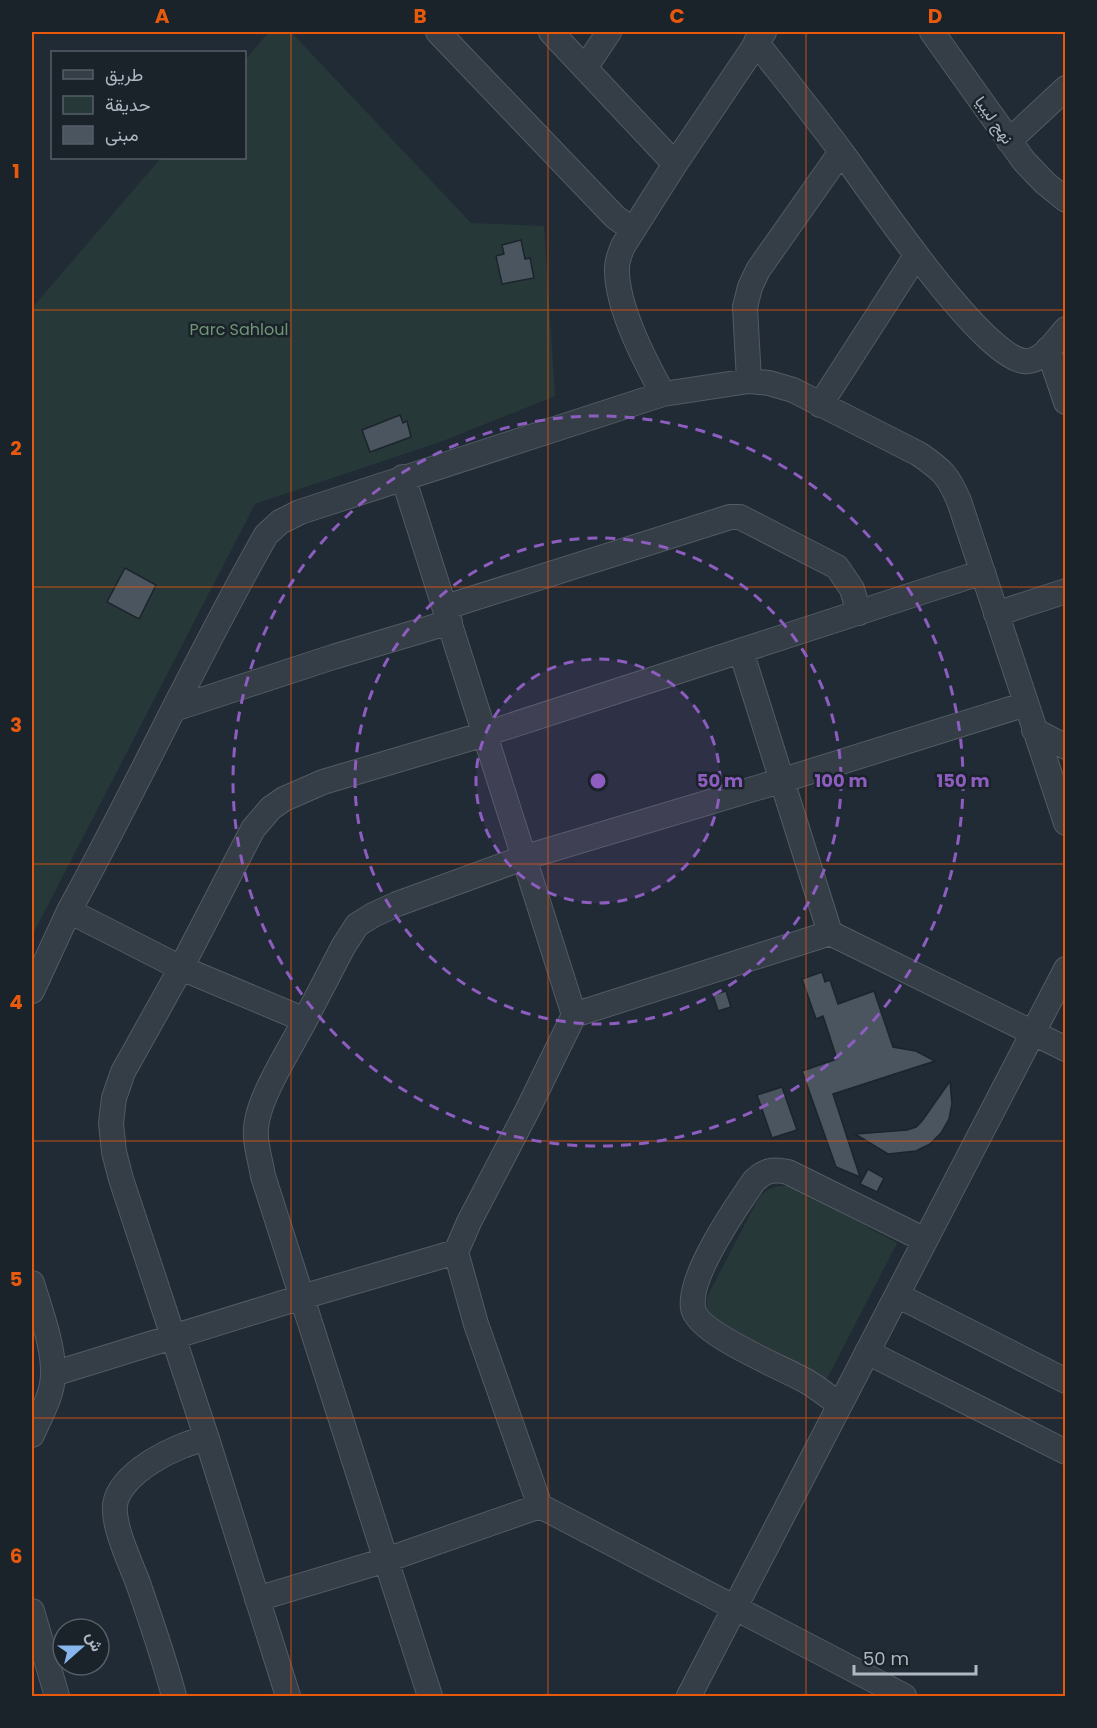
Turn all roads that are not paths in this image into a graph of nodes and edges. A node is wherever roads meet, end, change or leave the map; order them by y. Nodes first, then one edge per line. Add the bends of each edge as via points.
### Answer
1 (438, 32) edge
2 (551, 32) edge
3 (609, 32) edge
4 (932, 32) edge
5 (760, 37) edge
6 (585, 68) junction
7 (1065, 88) edge
8 (1008, 141) junction
9 (842, 152) junction
10 (675, 164) junction
11 (1065, 200) edge
12 (633, 230) junction
13 (916, 256) junction
14 (1065, 329) edge
15 (1048, 349) junction
16 (749, 381) junction
17 (663, 394) junction
18 (1065, 402) edge
19 (820, 405) junction
20 (403, 477) junction
21 (983, 572) junction
22 (1065, 591) edge
23 (859, 613) junction
24 (996, 614) junction
25 (448, 615) junction
26 (741, 651) junction
27 (1026, 704) junction
28 (174, 709) junction
29 (1034, 730) junction
30 (485, 734) junction
31 (1065, 747) edge
32 (780, 781) junction
33 (1065, 823) edge
34 (526, 857) junction
35 (69, 911) junction
36 (830, 933) junction
37 (181, 968) junction
38 (1065, 969) edge
39 (32, 991) edge
40 (574, 1015) junction
41 (305, 1020) junction
42 (1033, 1032) junction
43 (1065, 1049) edge
44 (925, 1240) junction
45 (456, 1252) junction
46 (32, 1283) edge
47 (897, 1295) junction
48 (302, 1297) junction
49 (173, 1337) junction
50 (867, 1352) junction
51 (53, 1374) junction
52 (1065, 1381) edge
53 (840, 1405) junction
54 (32, 1435) edge
55 (207, 1439) junction
56 (1065, 1452) edge
57 (540, 1506) junction
58 (386, 1560) junction
59 (257, 1599) junction
60 (735, 1608) junction
61 (32, 1611) edge
62 (57, 1696) edge
63 (174, 1696) edge
64 (288, 1696) edge
65 (430, 1696) edge
66 (689, 1696) edge
67 (904, 1696) edge

1 - 12 street via 615,217
2 - 6 street
3 - 6 street
4 - 8 street, نهج ليبيا
5 - 9 street
5 - 10 street
6 - 10 street
7 - 8 street
8 - 11 street, نهج ليبيا
9 - 13 street
9 - 16 street via 750,287 745,307
10 - 12 street
12 - 17 street via 619,256 618,281 644,358
13 - 15 street via 986,337 1011,357 1027,361
13 - 19 street
14 - 15 street
15 - 18 street
16 - 17 street
16 - 19 street via 792,390
17 - 20 street
19 - 21 street via 919,454 949,479
20 - 25 street
20 - 28 street via 300,512 266,535
21 - 23 street
21 - 24 street
22 - 24 street
23 - 25 street via 852,589 837,567 740,517 730,517
23 - 26 street
24 - 27 street
25 - 28 street
25 - 30 street
26 - 30 street
26 - 32 street
27 - 29 street
27 - 32 street
28 - 35 street
29 - 31 street
29 - 33 street
30 - 34 street
30 - 37 street via 323,782 277,803 253,829
32 - 34 street
32 - 36 street
34 - 40 street
34 - 41 street via 397,904 357,925
35 - 37 street
35 - 39 street
36 - 40 street
36 - 42 street
37 - 41 street
37 - 49 street via 123,1072 111,1124 121,1179
38 - 42 street
40 - 45 street
41 - 48 street via 263,1100 256,1122 263,1176
42 - 43 street
42 - 44 street
44 - 47 street
44 - 53 street via 788,1172 769,1170 754,1181 742,1198 699,1273 692,1295 693,1310 702,1324 806,1381
45 - 48 street
45 - 57 street via 476,1324
46 - 51 street
47 - 50 street
47 - 52 street
48 - 49 street
48 - 58 street
49 - 51 street
49 - 55 street
50 - 53 street
50 - 56 street
51 - 54 street via 50,1394
53 - 60 street
55 - 59 street
55 - 63 street via 185,1444 157,1458 125,1483 115,1502 120,1534
57 - 58 street
57 - 60 street
58 - 59 street
58 - 65 street
59 - 64 street
60 - 66 street
60 - 67 street
61 - 62 street

